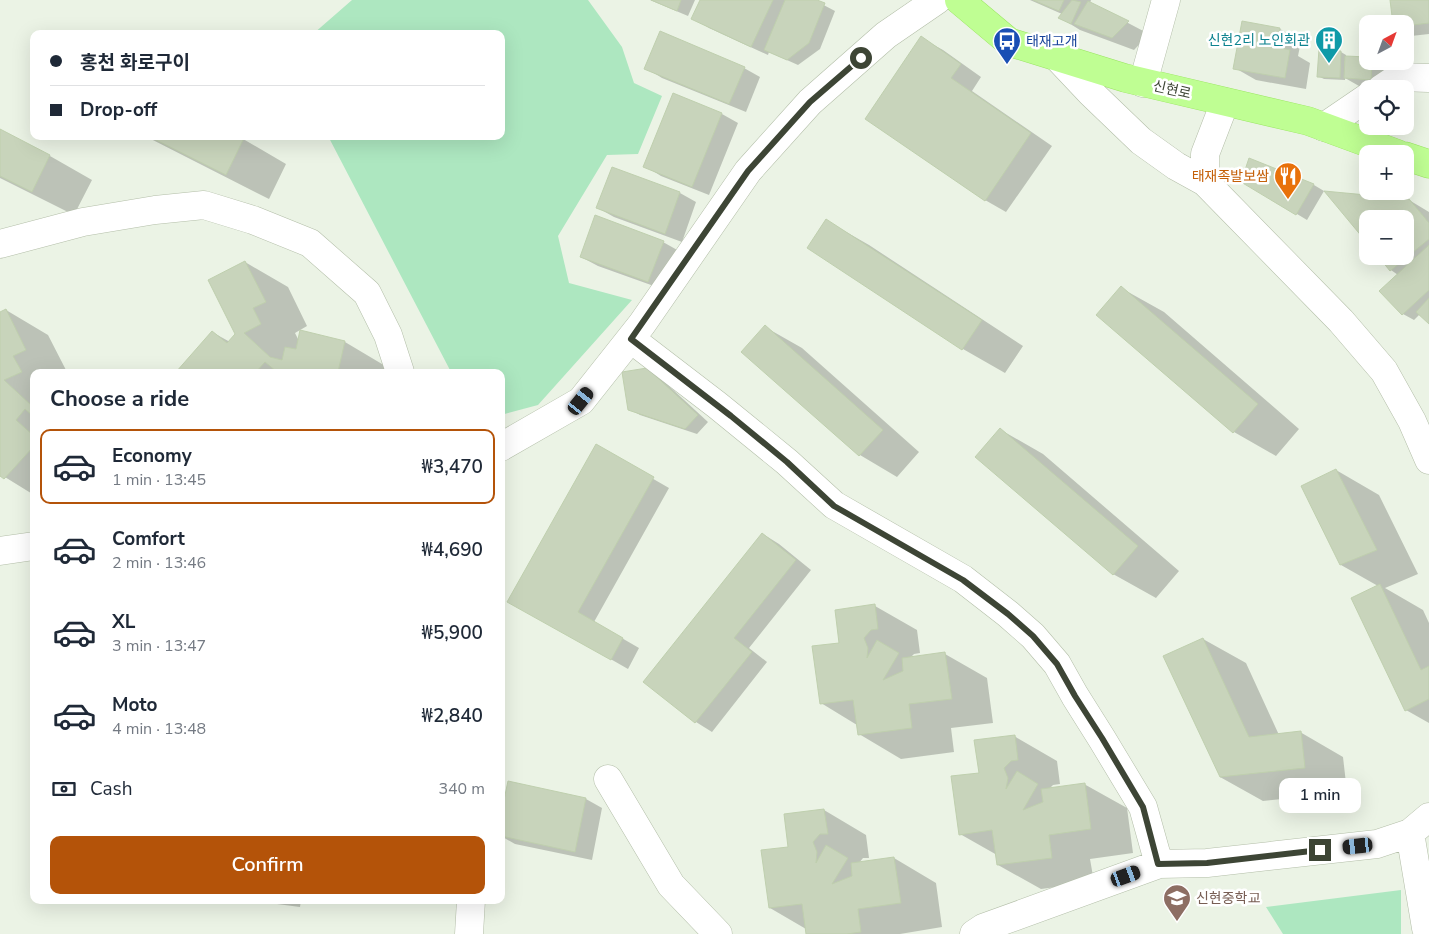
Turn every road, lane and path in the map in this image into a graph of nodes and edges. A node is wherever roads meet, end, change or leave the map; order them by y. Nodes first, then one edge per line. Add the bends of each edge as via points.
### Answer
1 (937, 0) edge
2 (959, 0) edge
3 (1166, 0) edge
4 (1058, 58) junction
5 (1429, 78) edge
6 (1394, 80) edge
7 (1143, 83) junction
8 (1225, 102) junction
9 (1359, 103) edge
10 (1324, 127) junction
11 (1418, 160) edge
12 (1205, 182) junction
13 (0, 244) edge
14 (631, 339) junction
15 (399, 369) edge
16 (505, 445) edge
17 (1429, 460) edge
18 (30, 547) edge
19 (0, 551) edge
20 (608, 779) dead end
21 (1420, 825) edge
22 (1158, 864) junction
23 (471, 904) edge
24 (1429, 930) edge
25 (469, 934) edge
26 (718, 934) edge
27 (974, 934) edge

1 - 14 street via 886,35 810,102 748,171
2 - 4 main road, 신현로 via 1009,42
3 - 7 street
4 - 7 main road, 신현로
4 - 12 street via 1141,141
5 - 6 street via 1398,77
7 - 8 main road, 신현로
8 - 10 main road, 신현로
8 - 12 street via 1205,154
9 - 10 street
10 - 11 main road, 신현로
12 - 17 street via 1341,321 1384,371
13 - 15 street via 83,222 204,205 253,220 310,243 367,293 388,335
14 - 16 street via 581,401
14 - 22 street via 787,462 834,506 963,580 1033,636 1057,664 1143,807
18 - 19 street
20 - 26 street via 670,886
21 - 22 street via 1377,844 1207,863
21 - 24 street via 1426,928
22 - 27 street
23 - 25 street

